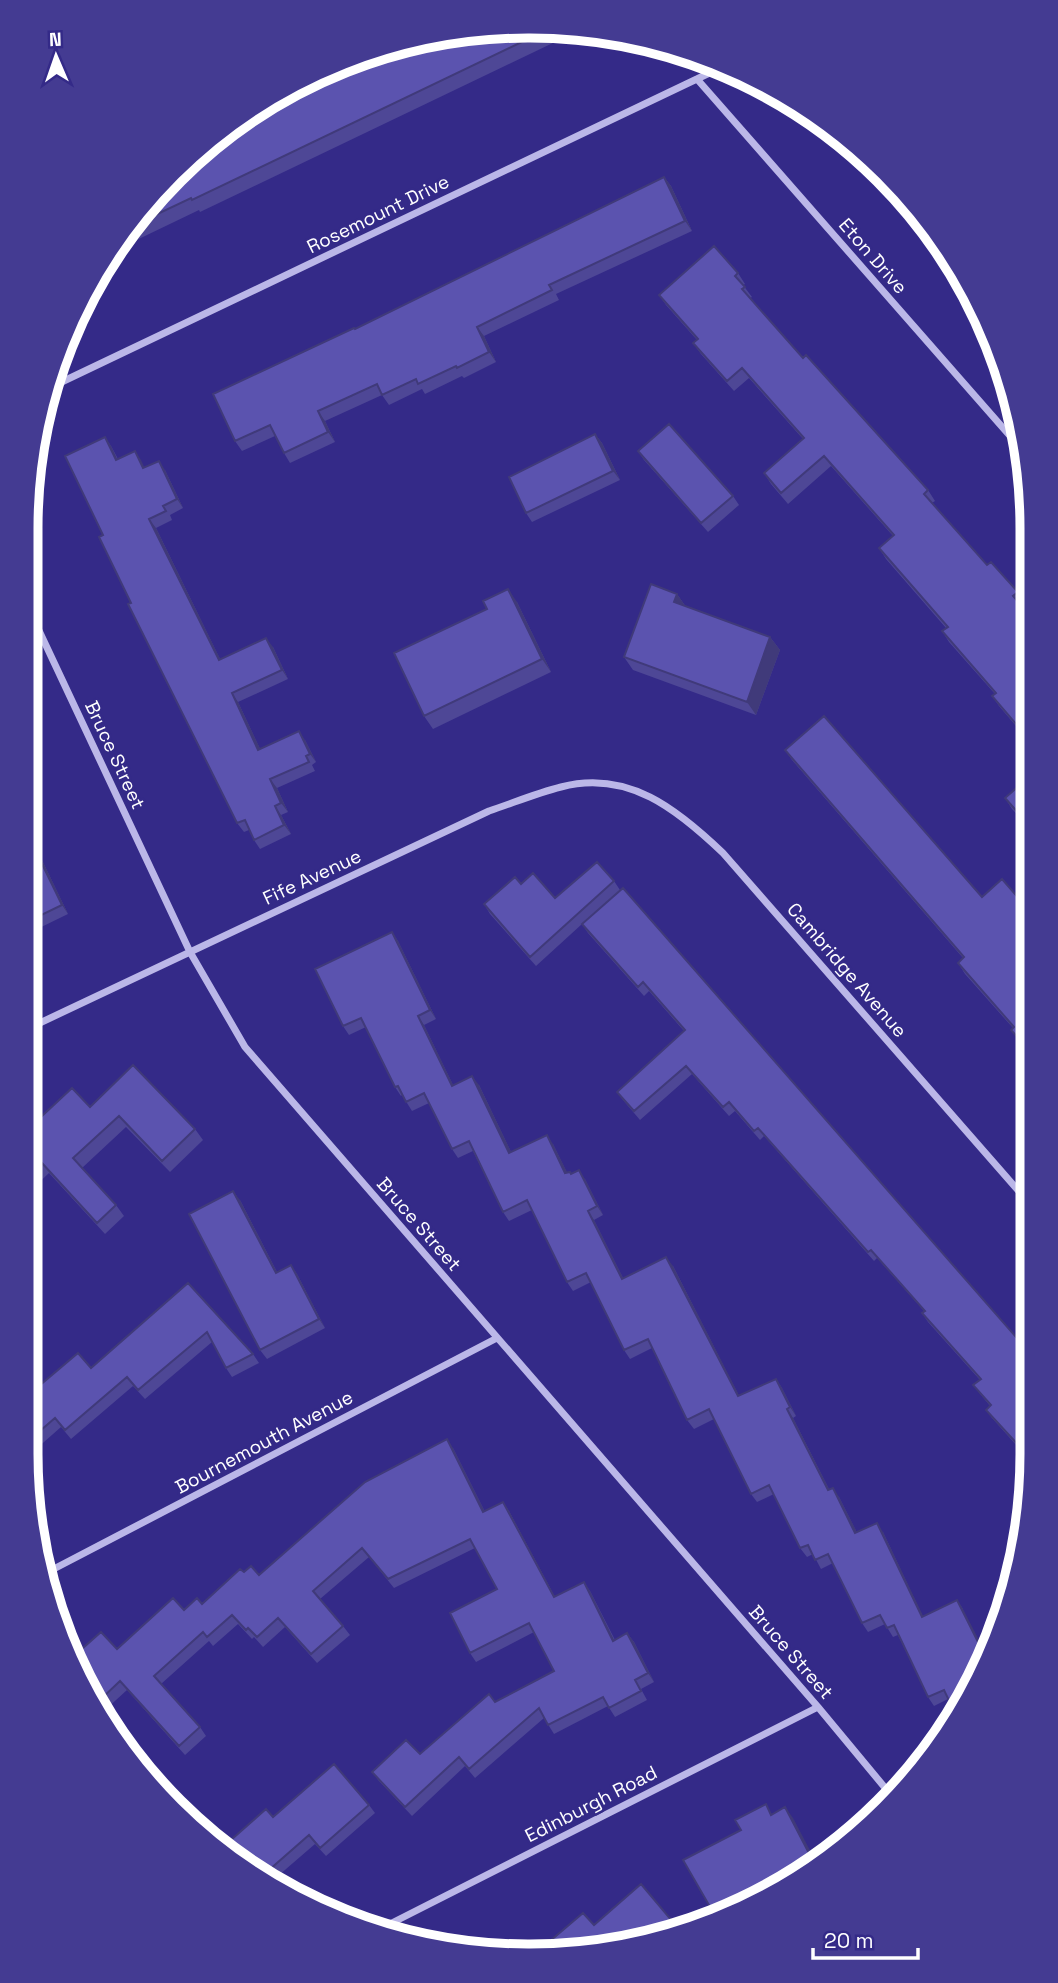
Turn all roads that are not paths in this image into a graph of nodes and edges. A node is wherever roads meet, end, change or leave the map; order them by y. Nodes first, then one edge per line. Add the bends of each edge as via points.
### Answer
1 (709, 73) edge
2 (697, 79) junction
3 (61, 382) edge
4 (1011, 437) edge
5 (38, 628) edge
6 (619, 785) joint
7 (190, 952) junction
8 (38, 1024) edge
9 (1020, 1192) edge
10 (497, 1338) junction
11 (52, 1570) edge
12 (818, 1707) junction
13 (886, 1790) edge
14 (390, 1924) edge

1 - 2 street, Rosemount Drive
2 - 3 street, Rosemount Drive
2 - 4 street, Eton Drive
5 - 7 street, Bruce Street
6 - 7 street, Fife Avenue via 564,786 489,811
6 - 9 street, Cambridge Avenue via 664,802 723,853
7 - 8 street, Fife Avenue
7 - 10 street, Bruce Street via 245,1046
10 - 11 street, Bournemouth Avenue
10 - 12 street, Bruce Street
12 - 13 street, Bruce Street
12 - 14 street, Edinburgh Road

